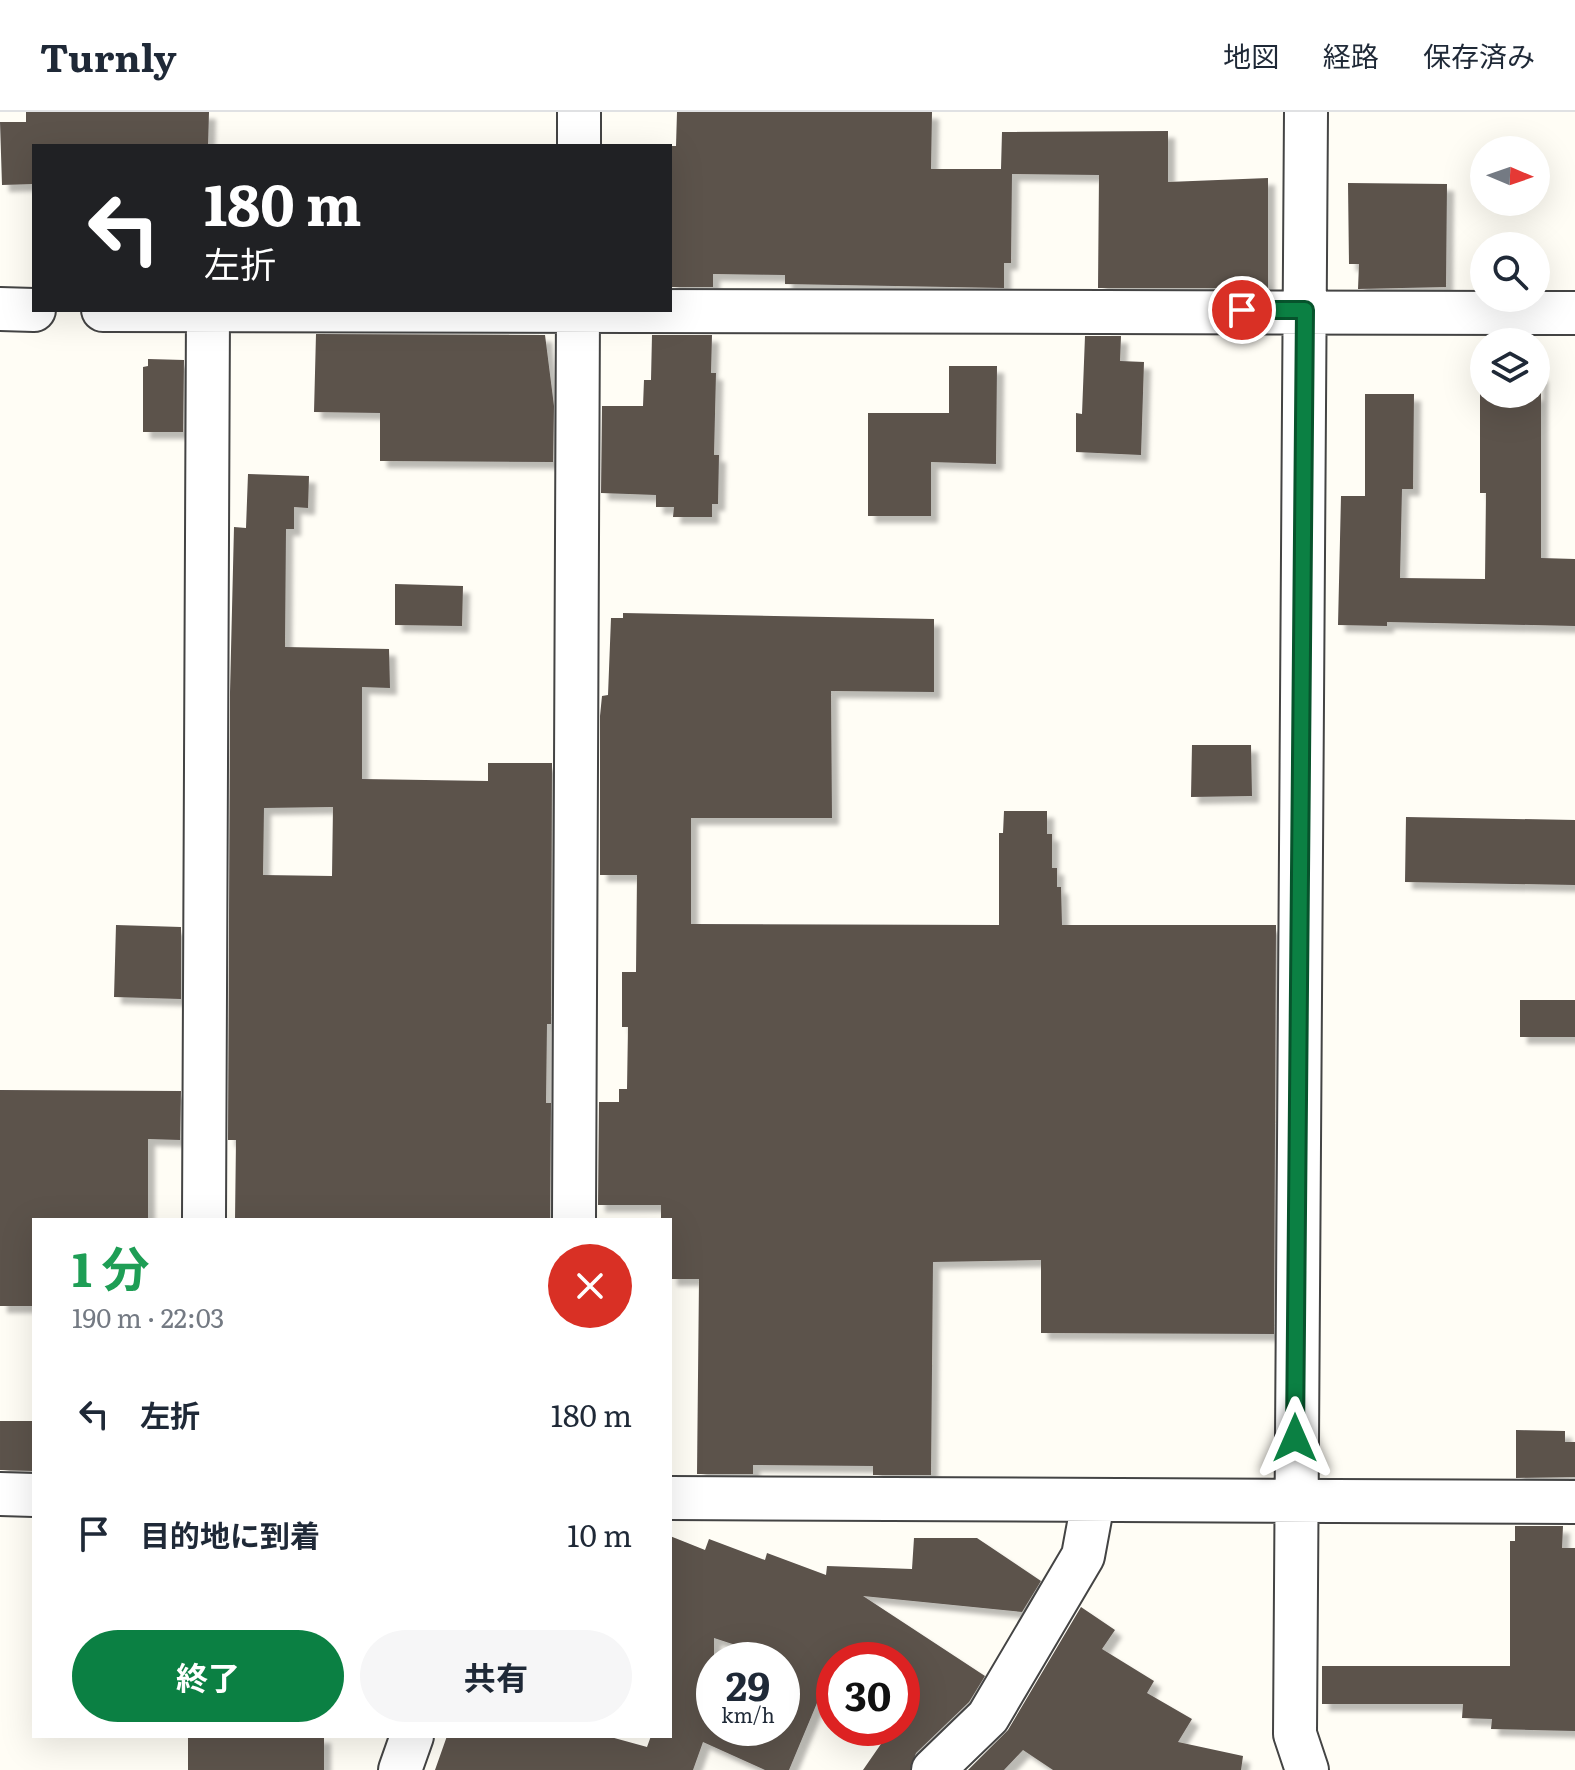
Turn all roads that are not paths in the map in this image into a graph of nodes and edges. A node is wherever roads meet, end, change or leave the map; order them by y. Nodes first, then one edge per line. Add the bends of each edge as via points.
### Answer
1 (579, 112) edge
2 (1306, 112) edge
3 (579, 144) edge
4 (0, 309) edge
5 (32, 310) edge
6 (672, 310) edge
7 (1305, 310) junction
8 (208, 312) edge
9 (578, 312) edge
10 (1575, 313) edge
11 (204, 1218) edge
12 (574, 1218) edge
13 (0, 1494) edge
14 (32, 1495) edge
15 (672, 1498) edge
16 (1295, 1501) junction
17 (1093, 1502) junction
18 (1575, 1502) edge
19 (411, 1738) edge
20 (400, 1770) edge
21 (933, 1770) edge
22 (1307, 1770) edge

1 - 3 street
2 - 7 street
4 - 5 street
6 - 7 street
7 - 10 street
7 - 16 street
8 - 11 street
9 - 12 street
13 - 14 street
15 - 17 street
16 - 17 street
16 - 18 street
16 - 22 street via 1295,1734
17 - 21 street via 1083,1556 988,1717
19 - 20 street

